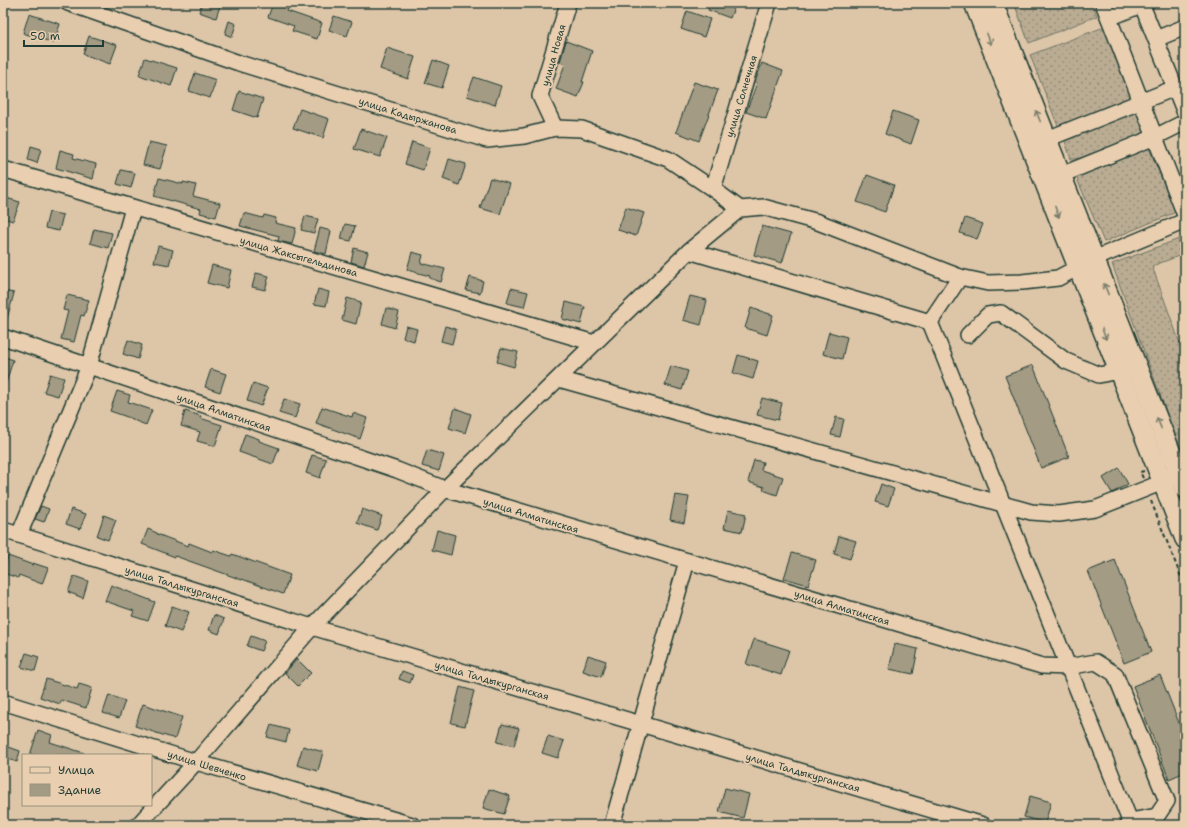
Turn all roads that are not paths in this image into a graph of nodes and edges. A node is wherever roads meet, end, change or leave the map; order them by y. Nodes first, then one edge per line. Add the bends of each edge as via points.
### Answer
1 (68, 3) edge
2 (568, 3) edge
3 (769, 3) edge
4 (974, 3) edge
5 (993, 3) edge
6 (1103, 3) edge
7 (1144, 4) edge
8 (1109, 18) junction
9 (1185, 27) edge
10 (1156, 39) junction
11 (1175, 88) junction
12 (1141, 101) junction
13 (1185, 113) edge
14 (1185, 122) edge
15 (555, 128) junction
16 (1155, 137) junction
17 (1039, 142) junction
18 (3, 169) edge
19 (1053, 179) junction
20 (713, 188) junction
21 (134, 208) junction
22 (740, 209) junction
23 (1185, 215) edge
24 (1185, 221) edge
25 (690, 252) junction
26 (1086, 263) junction
27 (960, 277) junction
28 (930, 322) junction
29 (968, 335) dead end
30 (3, 337) edge
31 (594, 343) junction
32 (89, 366) junction
33 (1118, 371) junction
34 (559, 379) junction
35 (1172, 482) edge
36 (445, 489) junction
37 (1003, 505) junction
38 (3, 530) edge
39 (19, 535) junction
40 (1185, 539) edge
41 (687, 561) junction
42 (312, 627) junction
43 (1067, 667) junction
44 (3, 702) edge
45 (641, 724) junction
46 (196, 762) junction
47 (1130, 823) edge
48 (138, 825) edge
49 (412, 825) edge
50 (612, 825) edge
51 (982, 825) edge

1 - 15 street, улица Кадыржанова via 239,63 487,140 524,136
2 - 15 street, улица Новая via 540,96
3 - 20 street, улица Солнечная
4 -> 17 main road
17 -> 5 main road
6 - 8 street
7 - 8 street
7 - 10 street
8 - 12 street
9 - 10 street
10 - 11 street
11 - 12 street
11 - 13 street
12 - 16 street
12 - 17 street
14 - 16 street
15 - 20 street, улица Кадыржанова via 582,129 668,159
16 - 19 street
16 - 23 street
17 - 19 main road
18 - 21 street, улица Жаксыгельдинова
19 - 26 main road
20 - 22 street, улица Кадыржанова
21 - 31 street, улица Жаксыгельдинова
21 - 32 street
22 - 25 street
22 - 27 street via 763,207 818,222
24 - 26 street
25 - 28 street
25 - 31 street
26 - 27 street via 1058,278 1022,282 988,283
26 -> 33 main road
35 -> 26 main road
27 - 28 street
28 - 37 street
29 - 33 street via 988,315 1001,313 1066,361 1099,375
30 - 32 street, улица Алматинская
31 - 34 street
32 - 36 street, улица Алматинская
32 - 39 street
33 - 35 main road
34 - 36 street
34 - 37 street
35 - 37 street via 1095,508 1059,514 1031,512
35 - 40 main road
36 - 41 street, улица Алматинская
36 - 42 street
37 - 43 street
38 - 39 street, улица Талдыкурганская
39 - 42 street, улица Талдыкурганская
41 - 43 street, улица Алматинская via 1042,666
41 - 45 street
42 - 45 street, улица Талдыкурганская
42 - 46 street
43 - 47 street
43 - 47 street, улица Алматинская via 1096,662 1115,674 1167,801 1157,816
44 - 46 street, улица Шевченко
45 - 50 street
45 - 51 street, улица Талдыкурганская
46 - 48 street
46 - 49 street, улица Шевченко

